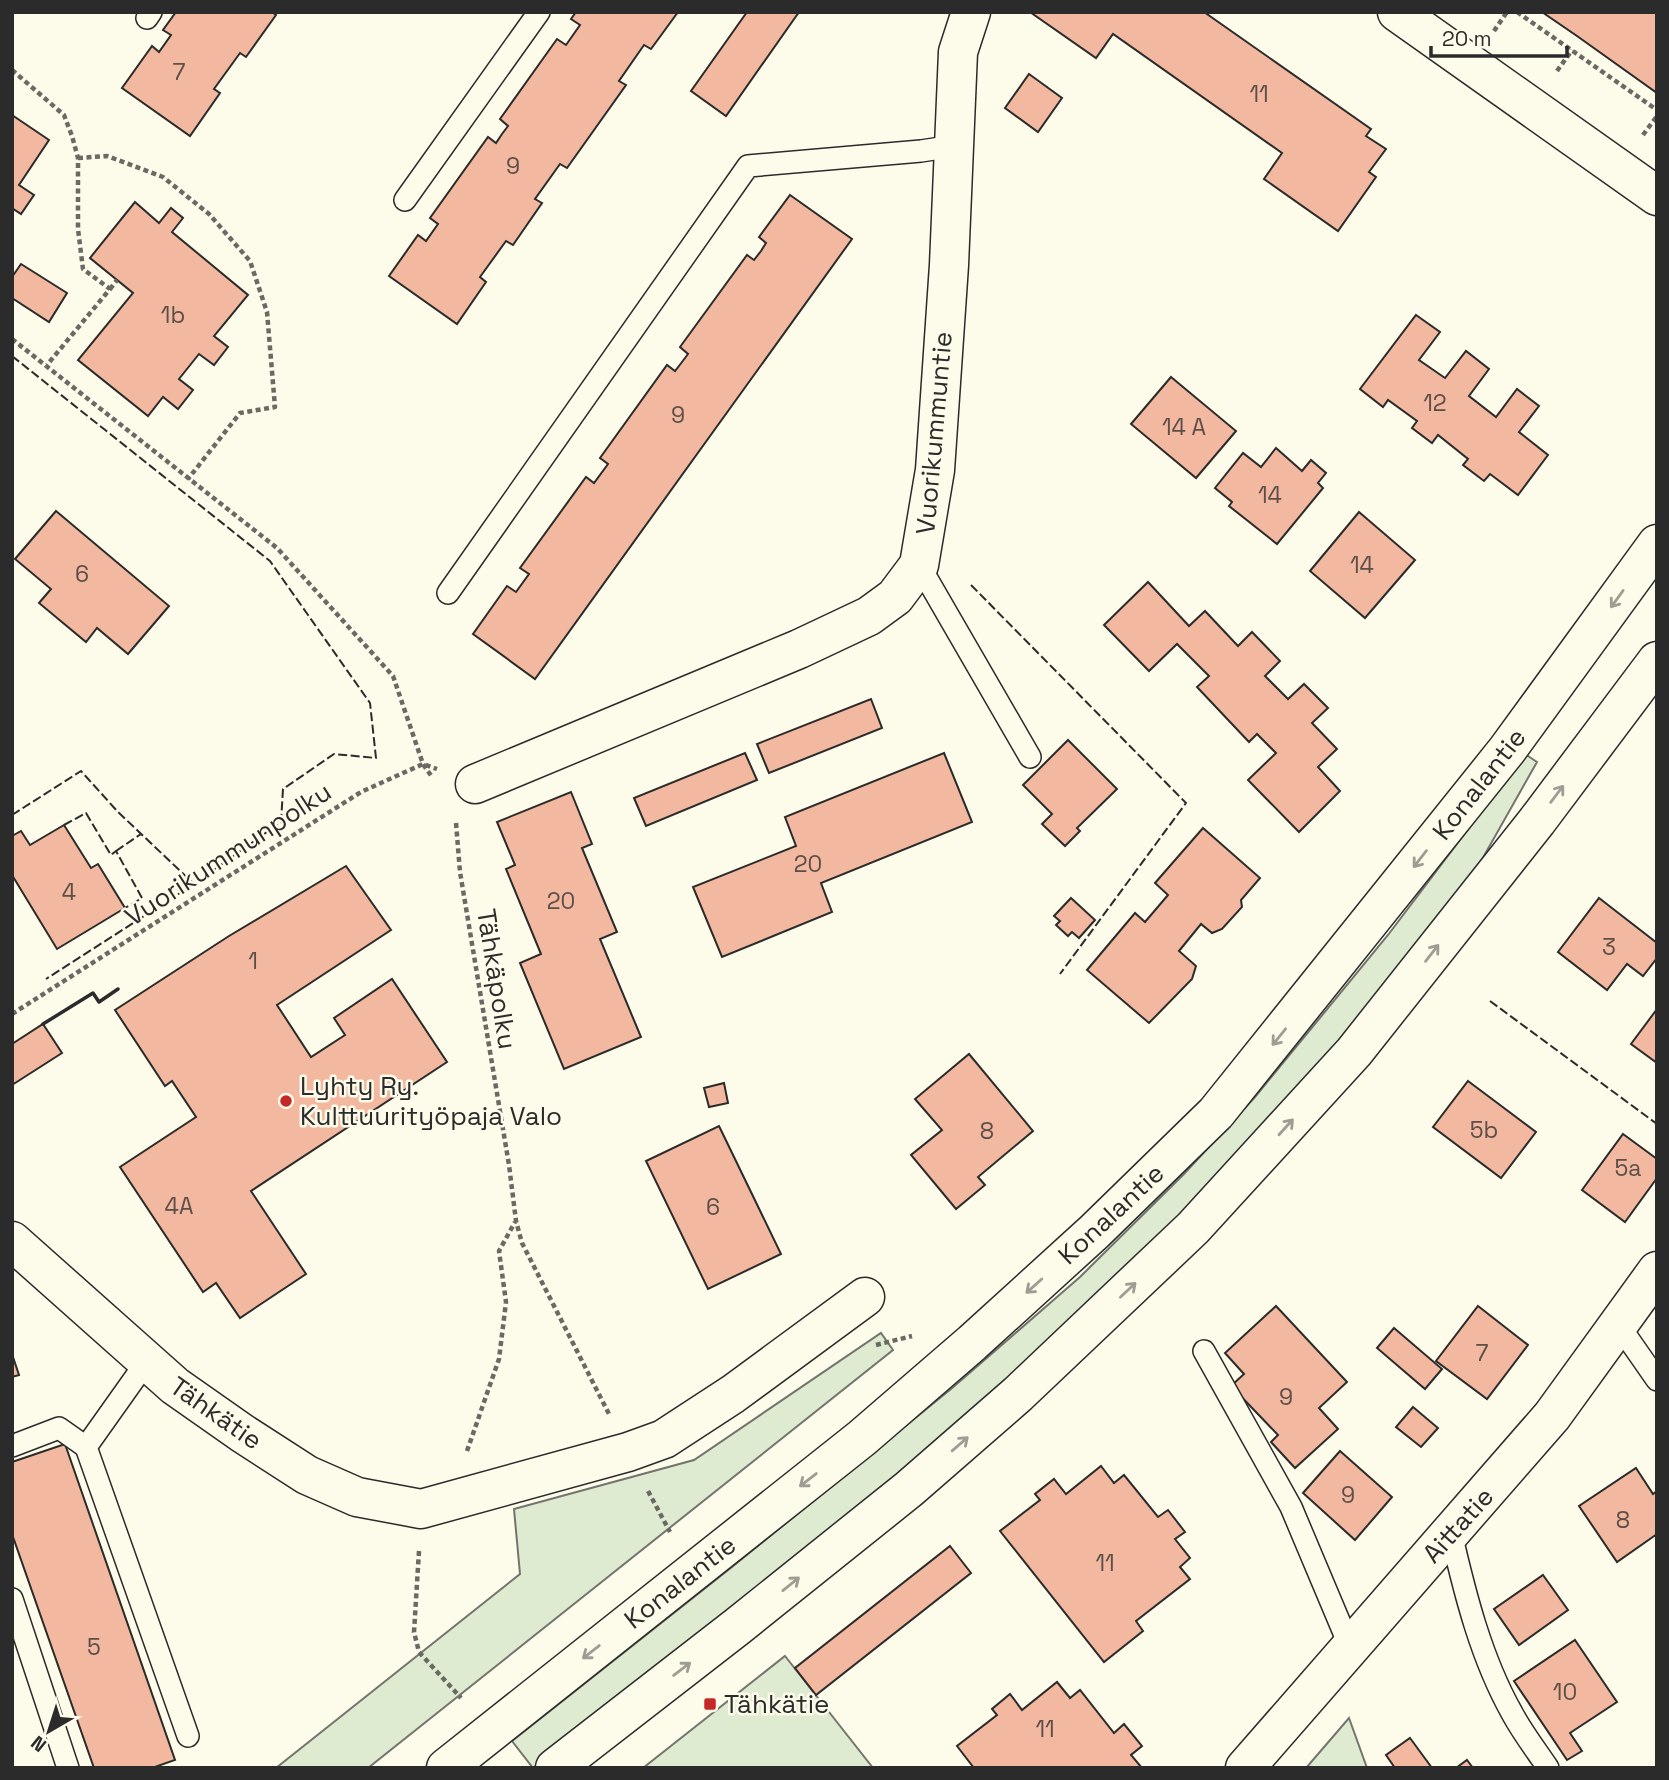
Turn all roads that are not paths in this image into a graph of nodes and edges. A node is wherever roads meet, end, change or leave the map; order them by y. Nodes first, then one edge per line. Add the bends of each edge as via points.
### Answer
1 (539, 12) edge
2 (971, 12) edge
3 (1397, 12) edge
4 (954, 146) junction
5 (1657, 196) edge
6 (405, 200) dead end
7 (1657, 544) edge
8 (919, 565) junction
9 (449, 593) dead end
10 (1657, 661) edge
11 (1030, 757) dead end
12 (475, 783) road end
13 (12, 1241) edge
14 (1657, 1271) edge
15 (865, 1297) dead end
16 (1618, 1324) junction
17 (1204, 1351) dead end
18 (147, 1361) junction
19 (1657, 1380) edge
20 (12, 1446) edge
21 (86, 1447) junction
22 (1451, 1533) junction
23 (12, 1599) edge
24 (1350, 1647) junction
25 (188, 1736) dead end
26 (68, 1768) edge
27 (446, 1768) edge
28 (555, 1768) edge
29 (1245, 1768) edge
30 (1548, 1768) edge

1 - 6 lane
2 - 4 main road, Vuorikummuntie via 958,52
3 - 5 main road
4 - 8 main road, Vuorikummuntie via 935,470
4 - 9 lane via 748,166
7 -> 27 main road, Konalantie via 1507,750 1216,1113 1084,1242 872,1429
8 - 11 lane
8 - 12 main road, Vuorikummuntie via 895,597 869,616
28 -> 10 main road via 909,1489 1193,1228 1354,1052
13 - 18 main road, Tähkätie
14 - 16 main road, Aittatie
15 - 18 main road, Tähkätie via 664,1439 421,1508 357,1497 307,1475 197,1402
16 - 19 lane
16 - 22 main road, Aittatie via 1552,1416
17 - 24 lane via 1291,1507
18 - 21 lane
20 - 21 lane via 59,1428
21 - 25 lane
22 - 24 main road, Aittatie
22 - 30 lane via 1487,1659 1512,1714
23 - 26 lane
24 - 29 main road, Aittatie

